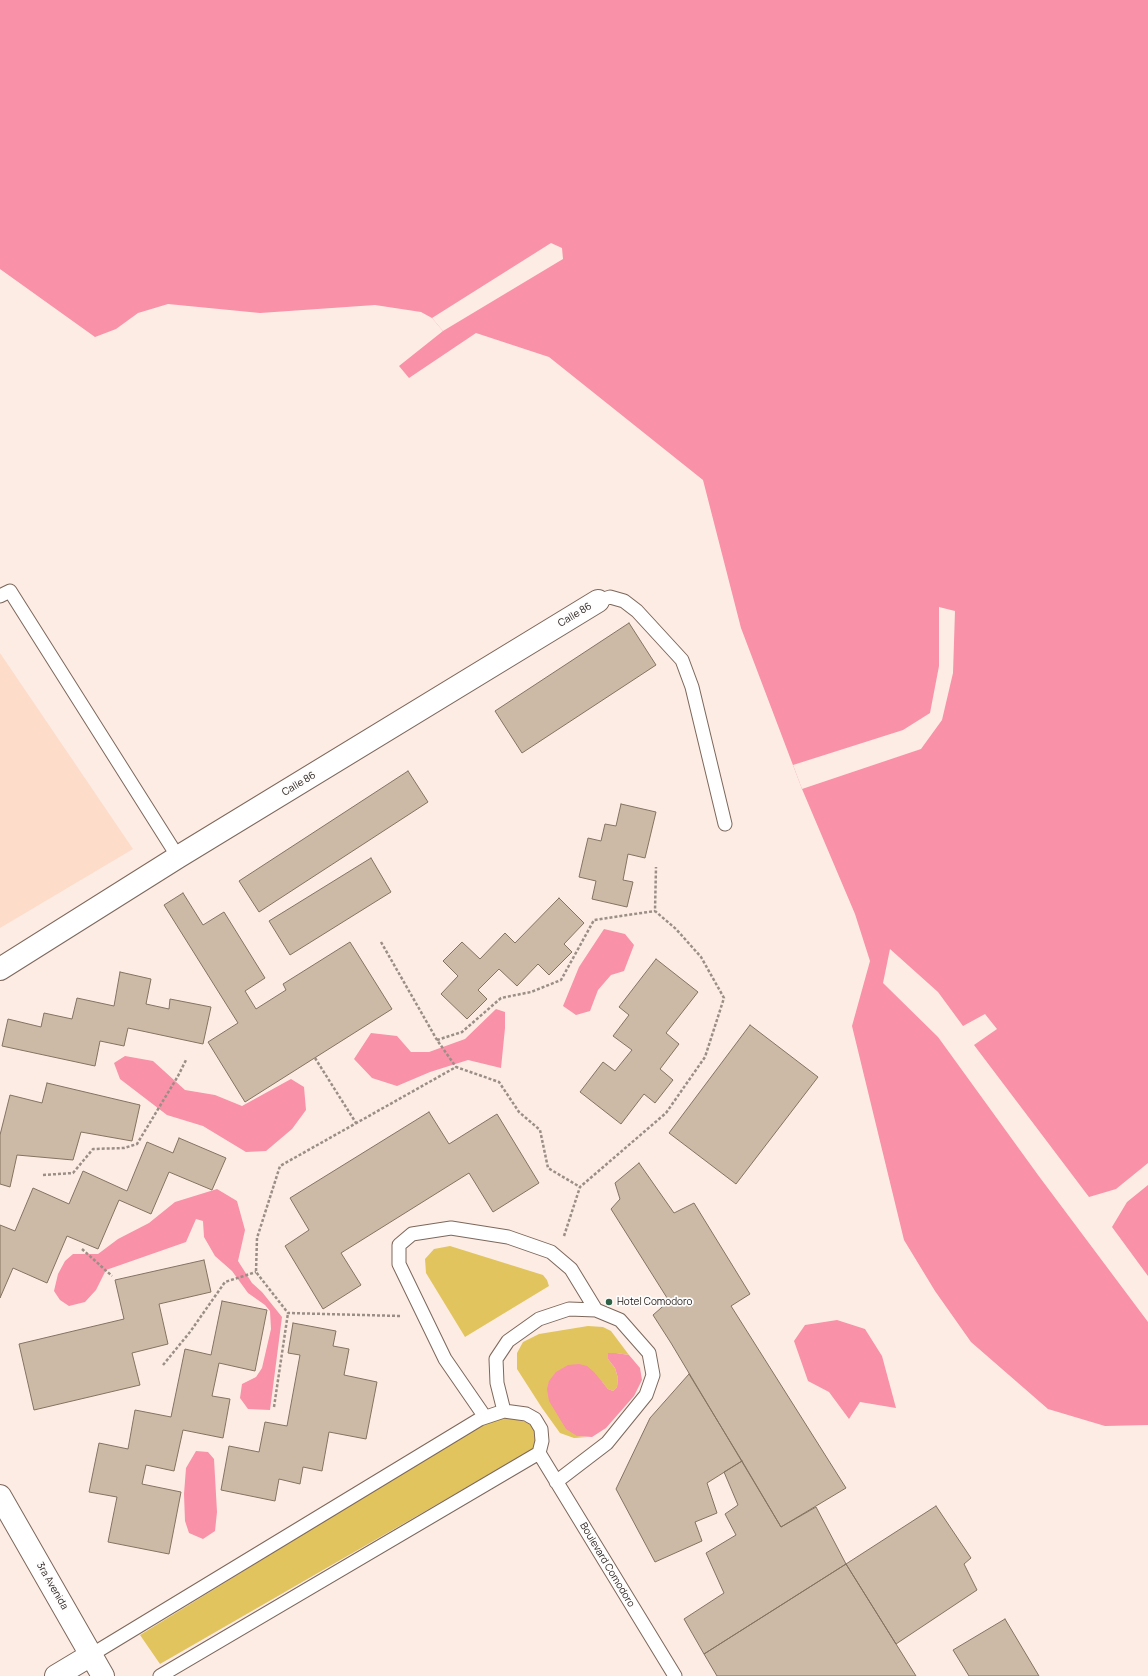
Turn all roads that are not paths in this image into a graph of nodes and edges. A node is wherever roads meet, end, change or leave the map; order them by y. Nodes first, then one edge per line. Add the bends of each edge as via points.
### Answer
1 (5, 593) edge
2 (598, 600) joint
3 (725, 824) dead end
4 (178, 857) junction
5 (0, 969) edge
6 (596, 1310) junction
7 (504, 1411) junction
8 (485, 1417) junction
9 (539, 1453) junction
10 (556, 1482) junction
11 (0, 1496) edge
12 (91, 1655) junction
13 (56, 1676) edge
14 (103, 1676) edge
15 (160, 1676) edge
16 (675, 1676) edge

1 - 4 lane
2 - 3 lane via 610,598 624,602 637,611 682,660 692,687
2 - 4 street, Calle 86
4 - 5 street, Calle 86
6 - 7 lane via 569,1309 539,1318 508,1341 496,1359 497,1383
6 - 8 lane via 570,1270 551,1252 508,1237 450,1228 412,1234 399,1245 399,1264 445,1359
6 - 10 lane via 620,1320 649,1353 653,1375 646,1395 607,1443
7 - 8 lane
7 - 9 lane via 526,1414 535,1419 541,1429
8 - 12 lane
9 - 10 lane, Boulevard Comodoro
9 - 15 lane
10 - 16 lane, Boulevard Comodoro
11 - 12 street, 3ra Avenida
12 - 13 street
12 - 14 street, 3ra Avenida

